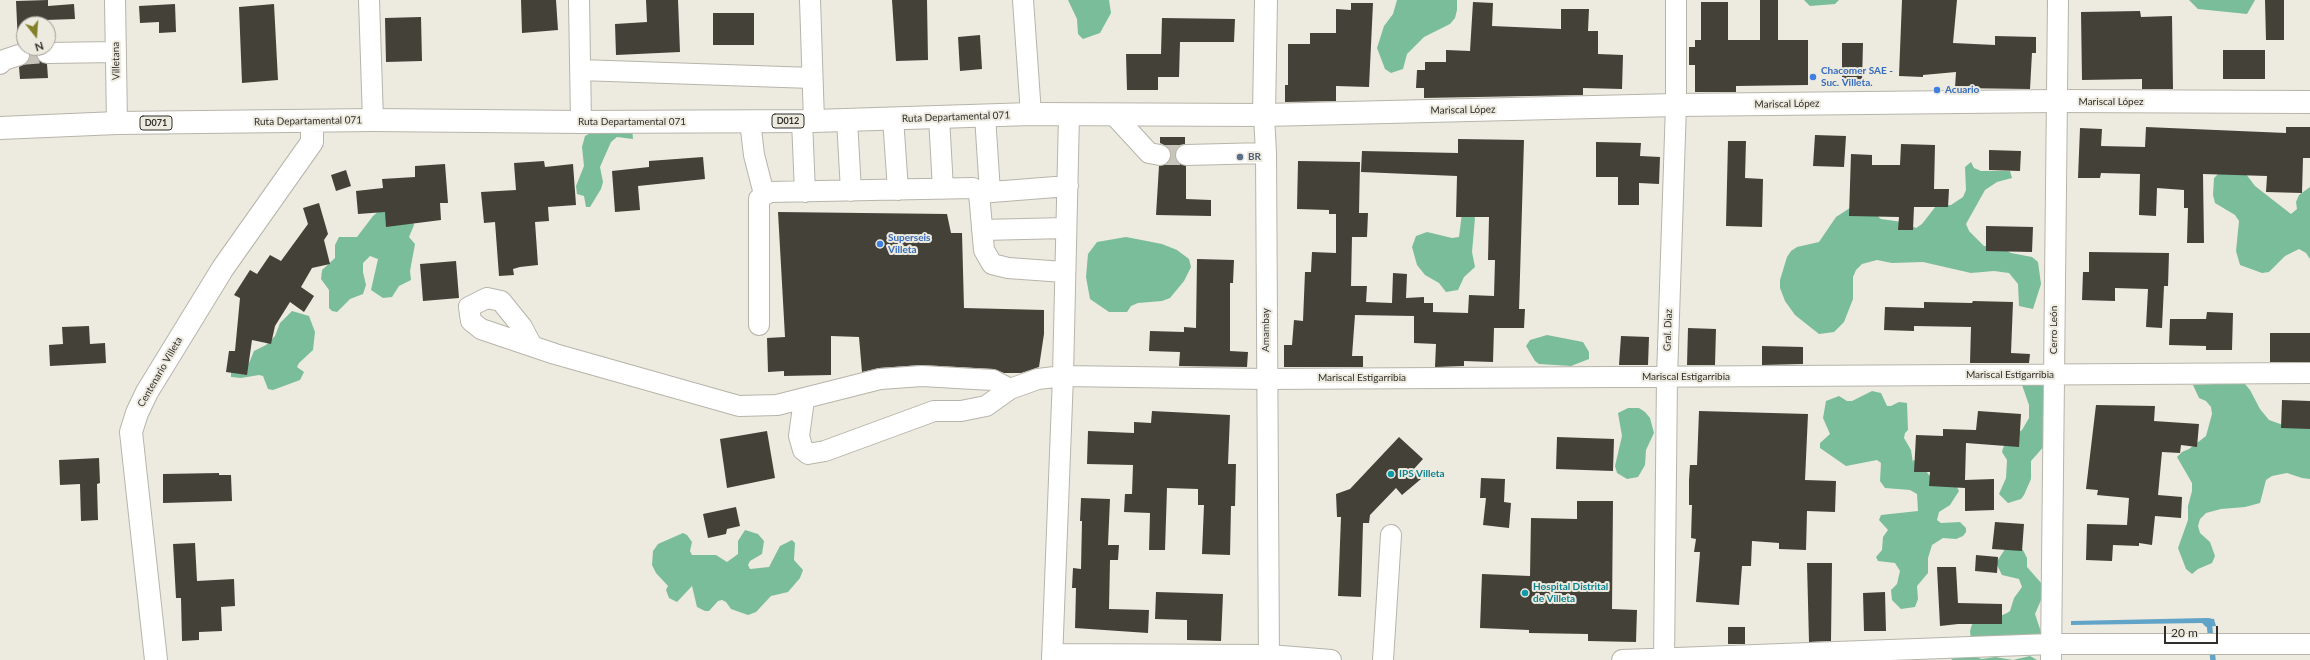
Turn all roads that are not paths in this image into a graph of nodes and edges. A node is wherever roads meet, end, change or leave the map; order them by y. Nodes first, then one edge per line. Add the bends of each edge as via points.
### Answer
1 (115, 0) edge
2 (369, 0) edge
3 (579, 0) edge
4 (810, 0) edge
5 (1023, 0) edge
6 (1266, 0) edge
7 (1676, 0) edge
8 (2058, 0) edge
9 (116, 52) junction
10 (56, 53) tunnel mouth
11 (16, 56) tunnel mouth
12 (0, 64) edge
13 (580, 70) junction
14 (812, 78) junction
15 (2056, 102) junction
16 (2310, 102) edge
17 (1676, 105) junction
18 (1031, 114) junction
19 (1069, 115) junction
20 (1114, 115) junction
21 (1264, 115) junction
22 (985, 116) junction
23 (939, 117) junction
24 (893, 118) junction
25 (373, 120) junction
26 (847, 120) junction
27 (750, 121) junction
28 (808, 121) junction
29 (312, 122) junction
30 (581, 122) junction
31 (117, 123) junction
32 (0, 128) edge
33 (1266, 153) junction
34 (1160, 155) tunnel mouth
35 (1186, 155) tunnel mouth
36 (1068, 186) junction
37 (943, 189) junction
38 (898, 190) junction
39 (851, 191) junction
40 (805, 192) junction
41 (984, 193) junction
42 (764, 194) junction
43 (1066, 228) junction
44 (982, 230) junction
45 (1064, 272) junction
46 (759, 325) dead end
47 (532, 346) dead end
48 (2310, 373) edge
49 (2054, 375) junction
50 (1063, 376) junction
51 (1666, 377) junction
52 (1266, 378) junction
53 (1010, 389) junction
54 (804, 400) junction
55 (1391, 535) dead end
56 (2310, 644) edge
57 (2051, 652) edge
58 (1052, 657) edge
59 (1269, 657) edge
60 (156, 660) edge
61 (1331, 660) edge
62 (1383, 660) edge
63 (1622, 660) edge
64 (1664, 660) edge

1 - 9 street, Villetana
2 - 25 street
3 - 13 street
4 - 14 street
5 - 18 street
6 - 21 main road, Amambay
7 - 17 street, Gral. Diaz
8 - 15 street, Cerro León
9 - 10 street
9 - 31 street, Villetana
11 - 12 street
13 - 14 street
13 - 30 street
14 - 28 street
15 - 16 main road, Mariscal López
15 - 17 main road, Mariscal López
15 - 49 street, Cerro León
17 - 21 main road, Mariscal López
17 - 51 street, Gral. Diaz
18 - 19 main road, Ruta Departamental 071 / D012
18 - 22 main road, Ruta Departamental 071 / D012
19 - 20 main road, Ruta Departamental 071 / D012
19 - 36 street
20 - 21 main road, Ruta Departamental 071 / D012
20 - 34 street via 1149,153
21 - 33 street, Amambay
22 - 23 main road, Ruta Departamental 071 / D012
22 - 41 street
23 - 24 main road, Ruta Departamental 071 / D012
23 - 37 street
24 - 26 main road, Ruta Departamental 071 / D012
24 - 38 street
25 - 29 main road, Ruta Departamental 071 / D012
25 - 30 main road, Ruta Departamental 071 / D012
26 - 28 main road, Ruta Departamental 071 / D012
26 - 39 street
27 - 28 main road, Ruta Departamental 071 / D012
27 - 30 main road, Ruta Departamental 071 / D012
27 - 42 street via 754,155
28 - 40 street
29 - 31 main road, Ruta Departamental 071 / D071
29 - 60 main road, Centenario Villeta via 312,142 224,268 147,392 133,425 131,432
31 - 32 main road, Ruta Departamental 071 / D071
33 - 35 street
33 - 52 street, Amambay
36 - 41 street
36 - 43 street
37 - 38 street
37 - 41 street via 973,188
38 - 39 street
39 - 40 street
40 - 42 street
41 - 44 street
42 - 46 street via 758,199
43 - 44 street
43 - 45 street
44 - 45 street via 984,250 992,264 1008,268
45 - 50 street
47 - 54 street via 739,406 777,405
48 - 49 street, Mariscal Estigarribia
49 - 51 street, Mariscal Estigarribia
49 - 57 street, Cerro León
50 - 52 street, Mariscal Estigarribia
50 - 53 street, Mariscal Estigarribia via 1038,379
50 - 58 street
51 - 52 street, Mariscal Estigarribia
51 - 64 street, Gral. Diaz
52 - 59 street, Amambay
53 - 54 street via 993,380 922,376 880,379
53 - 54 street, Mariscal Estigarribia via 986,406 961,411 934,411 825,451 808,454 803,450 799,436
55 - 62 street
56 - 57 street via 2192,645
57 - 64 street
58 - 59 street
59 - 61 street
63 - 64 street

